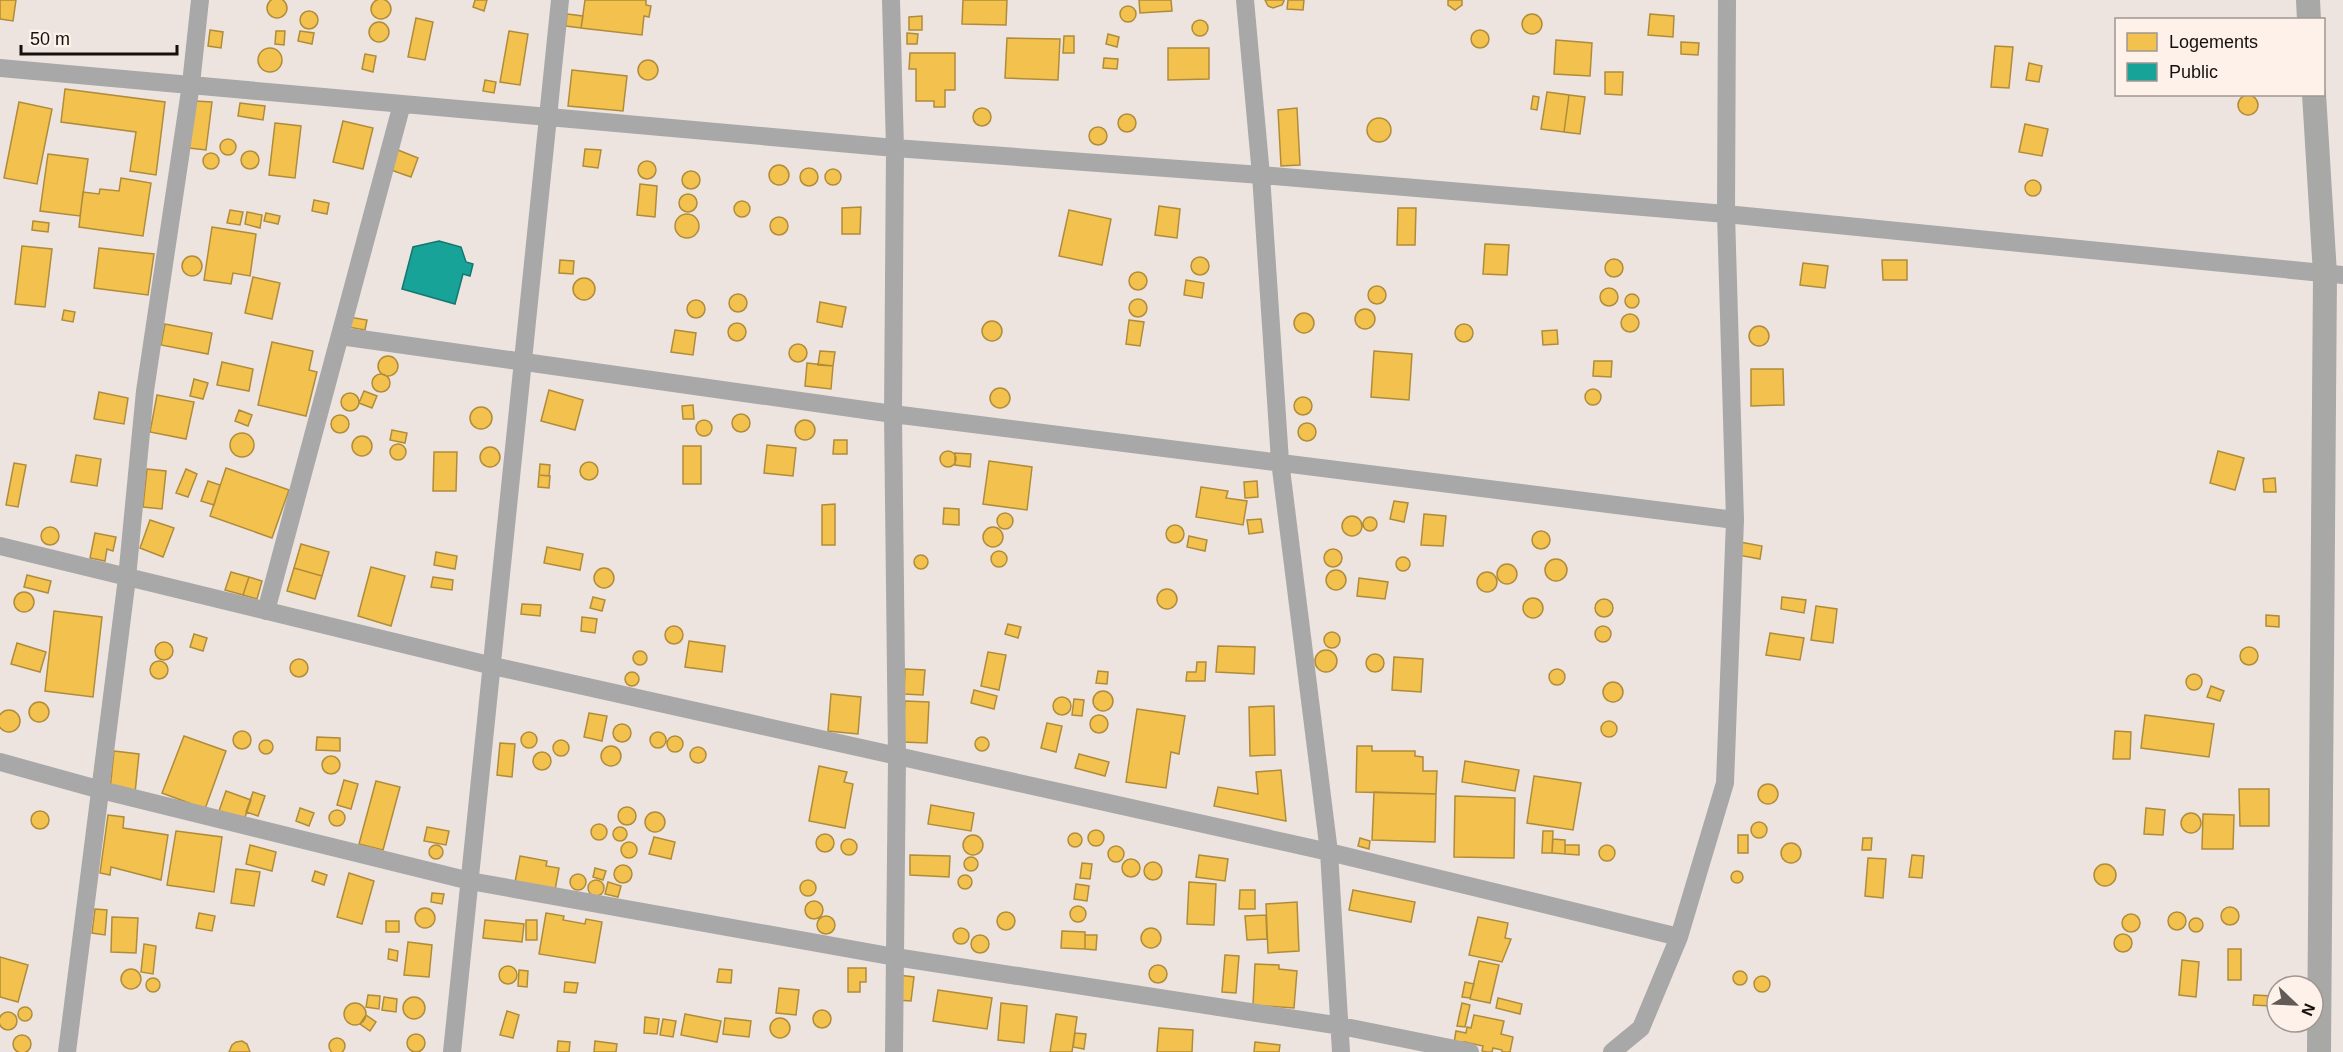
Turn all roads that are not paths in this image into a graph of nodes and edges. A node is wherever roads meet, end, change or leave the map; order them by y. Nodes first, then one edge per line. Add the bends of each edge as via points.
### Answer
1 (200, 0) edge
2 (560, 0) edge
3 (891, 0) edge
4 (1245, 0) edge
5 (1727, 0) edge
6 (2308, 0) edge
7 (2309, 18) edge
8 (0, 68) edge
9 (191, 84) junction
10 (2314, 96) edge
11 (402, 104) junction
12 (549, 118) junction
13 (895, 148) junction
14 (1261, 175) junction
15 (1726, 214) junction
16 (2334, 275) edge
17 (340, 336) junction
18 (524, 362) junction
19 (893, 414) junction
20 (1280, 461) junction
21 (1735, 520) junction
22 (0, 546) edge
23 (127, 578) junction
24 (266, 611) junction
25 (493, 666) junction
26 (897, 758) junction
27 (0, 762) edge
28 (100, 790) junction
29 (1329, 852) junction
30 (470, 881) junction
31 (1679, 937) junction
32 (895, 957) junction
33 (1341, 1026) junction
34 (67, 1052) edge
35 (452, 1052) edge
36 (894, 1052) edge
37 (1341, 1052) edge
38 (1470, 1052) edge
39 (1612, 1052) edge
40 (2319, 1052) edge

1 - 9 street
2 - 12 street
3 - 13 street
4 - 14 street
5 - 15 street
6 - 7 street
8 - 9 street
9 - 11 street
9 - 23 street via 145,391
10 - 16 street
11 - 12 street
11 - 17 street
12 - 13 street
12 - 18 street
13 - 14 street
13 - 19 street
14 - 15 street
14 - 20 street
15 - 16 street
15 - 21 street
16 - 40 street
17 - 18 street
17 - 24 street
18 - 19 street
18 - 25 street
19 - 20 street
19 - 26 street
20 - 21 street
20 - 29 street
21 - 31 street via 1725,783
22 - 23 street
23 - 24 street
23 - 28 street
24 - 25 street
25 - 26 street
25 - 30 street
26 - 29 street
26 - 32 street
27 - 28 street
28 - 30 street
28 - 34 street
29 - 31 street
29 - 33 street
30 - 32 street
30 - 35 street
31 - 39 street via 1641,1028
32 - 33 street
32 - 36 street
33 - 37 street
33 - 38 street

